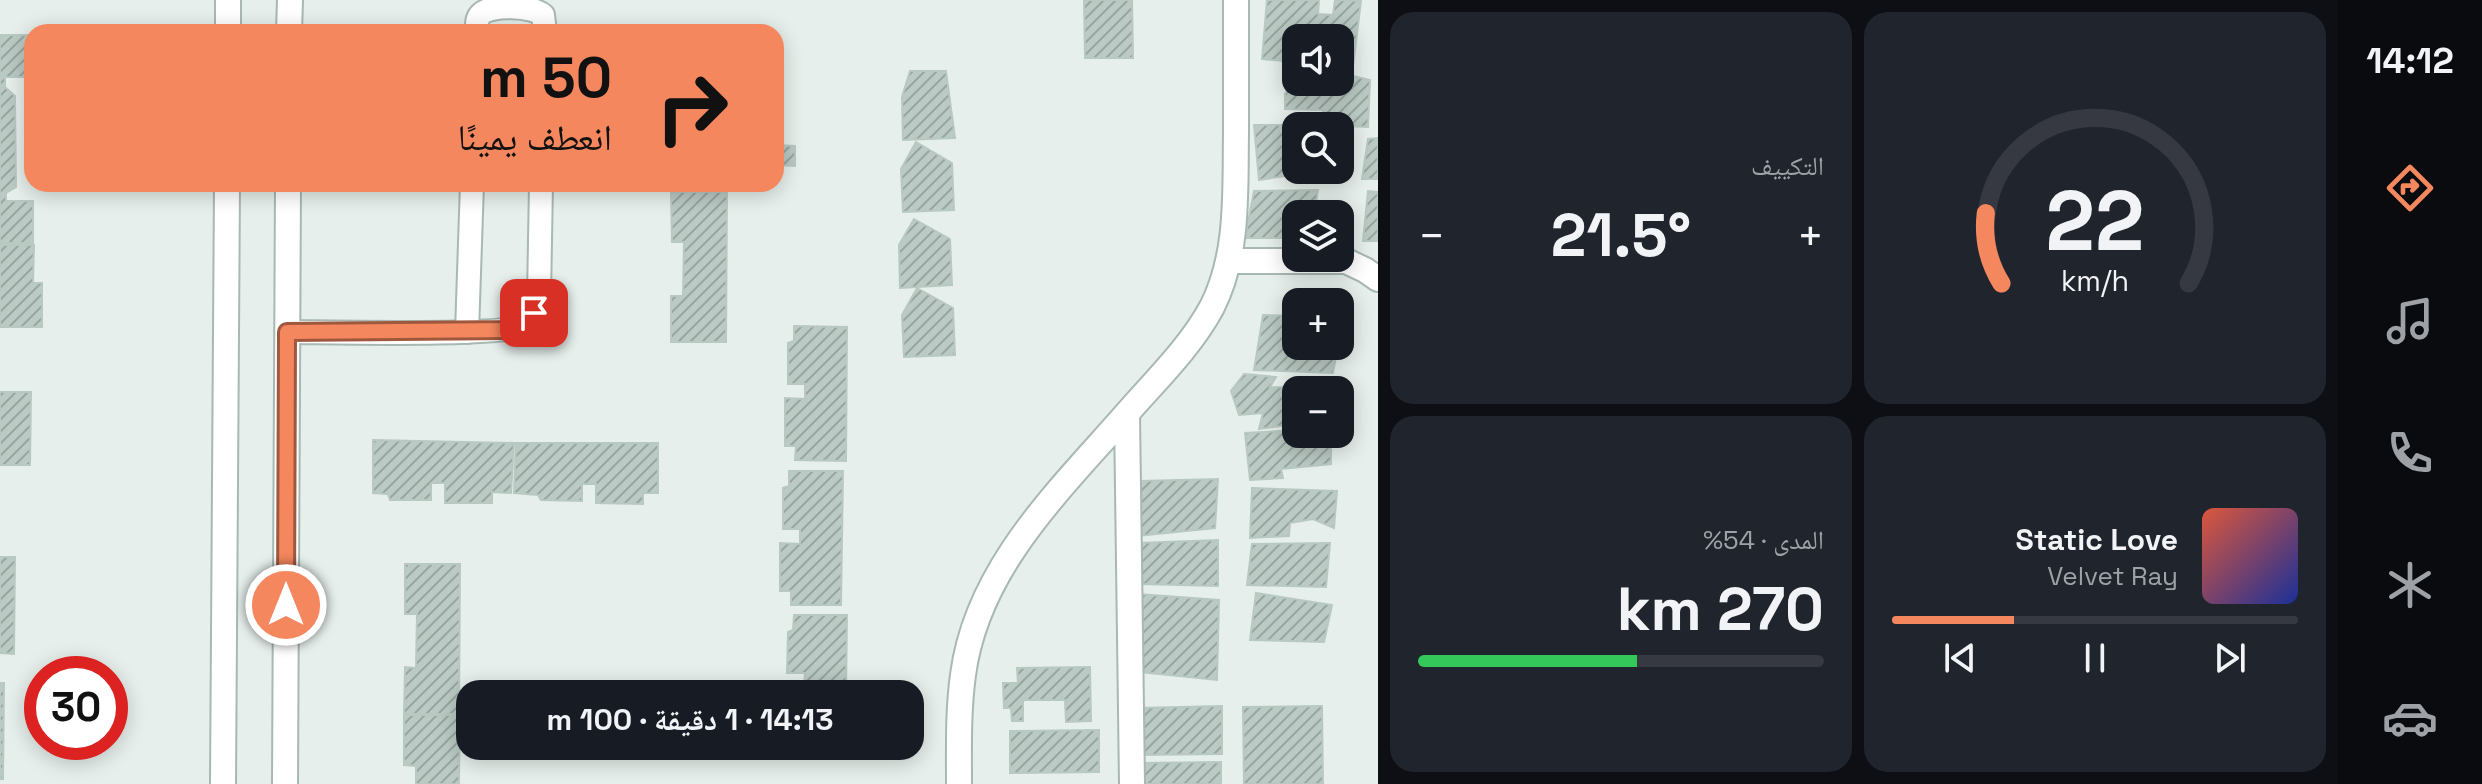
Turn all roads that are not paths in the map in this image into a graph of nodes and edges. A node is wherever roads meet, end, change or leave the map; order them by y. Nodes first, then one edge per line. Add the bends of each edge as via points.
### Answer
1 (228, 0) edge
2 (290, 0) edge
3 (1236, 0) edge
4 (228, 24) edge
5 (289, 24) edge
6 (477, 24) edge
7 (544, 24) edge
8 (227, 192) edge
9 (288, 192) edge
10 (472, 192) edge
11 (541, 192) edge
12 (1229, 261) junction
13 (1378, 279) edge
14 (287, 332) junction
15 (467, 332) junction
16 (1127, 414) junction
17 (223, 784) edge
18 (285, 784) edge
19 (959, 784) edge
20 (1132, 784) edge

1 - 4 street
2 - 5 street
3 - 12 street via 1235,202
6 - 7 lane via 490,9 531,8 543,15
8 - 17 street
9 - 14 street
10 - 15 lane
11 - 15 lane via 539,297 534,313 526,325 511,330
12 - 13 street via 1346,261
12 - 16 street via 1212,306 1185,347
14 - 15 lane
14 - 18 street
16 - 19 street via 1037,517 1003,564 978,617 963,672
16 - 20 street

